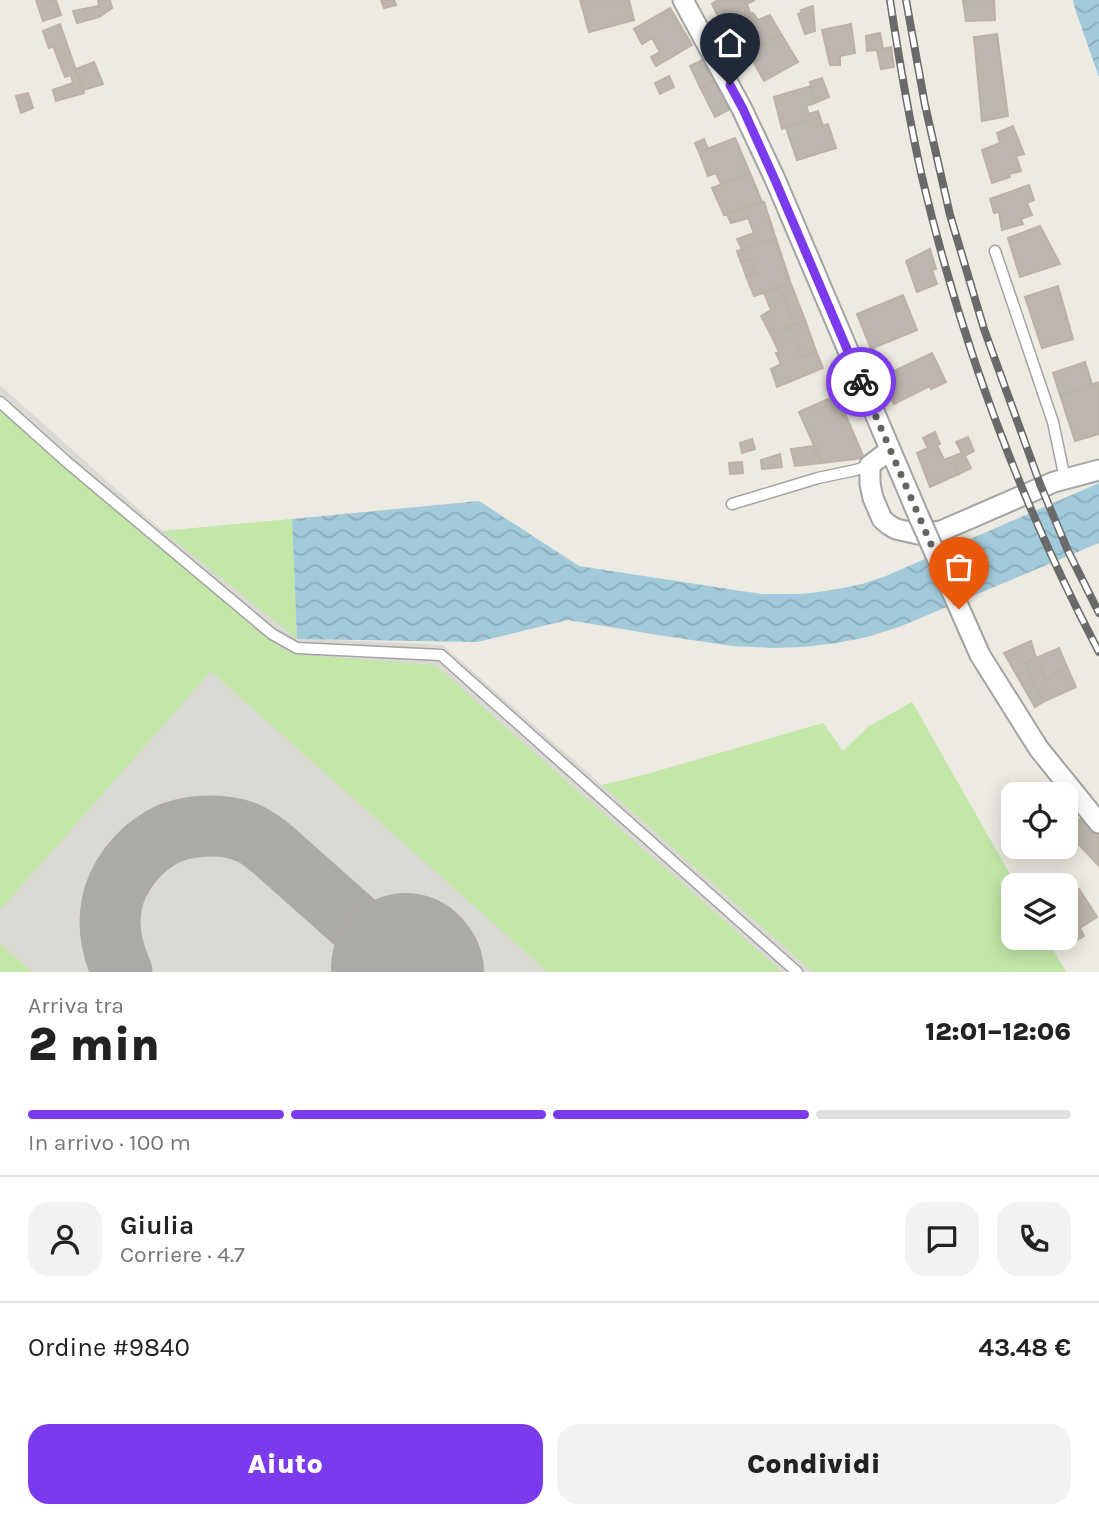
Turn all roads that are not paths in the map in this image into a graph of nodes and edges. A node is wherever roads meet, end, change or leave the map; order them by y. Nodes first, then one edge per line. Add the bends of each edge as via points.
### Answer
1 (683, 0) edge
2 (995, 251) dead end
3 (0, 402) edge
4 (890, 450) junction
5 (870, 465) junction
6 (1099, 470) edge
7 (1065, 479) junction
8 (732, 504) dead end
9 (1099, 823) edge
10 (797, 972) edge

1 - 4 street via 743,109
2 - 7 lane via 1053,422
3 - 10 lane via 272,634 297,648 441,656
4 - 5 street
4 - 9 street, bridge via 980,655 1039,749
5 - 7 street via 873,498 882,519 896,529 918,534 941,531
5 - 8 lane
6 - 7 street

